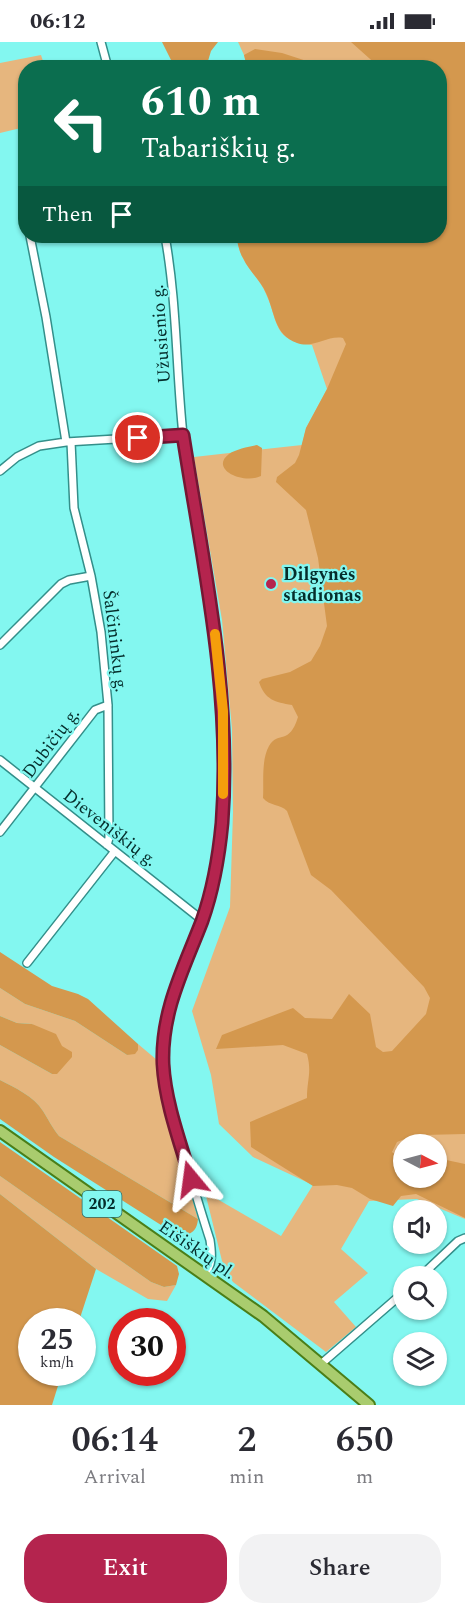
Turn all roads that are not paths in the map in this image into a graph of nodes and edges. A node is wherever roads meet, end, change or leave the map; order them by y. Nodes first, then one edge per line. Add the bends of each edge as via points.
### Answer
1 (101, 42) edge
2 (106, 60) edge
3 (31, 243) edge
4 (166, 243) edge
5 (183, 435) junction
6 (68, 442) junction
7 (0, 471) edge
8 (91, 576) junction
9 (0, 645) edge
10 (108, 705) junction
11 (0, 760) edge
12 (35, 788) junction
13 (0, 832) edge
14 (107, 845) junction
15 (115, 851) junction
16 (202, 920) junction
17 (27, 963) dead end
18 (0, 1131) edge
19 (465, 1238) edge
20 (432, 1266) edge
21 (205, 1275) junction
22 (393, 1302) edge
23 (321, 1364) junction
24 (369, 1405) edge

1 - 2 street
3 - 6 street, Šalčininkų g.
4 - 5 street, Užusienio g. via 174,299
5 - 6 street
5 - 16 street, Užusienio g. via 213,619 223,711 222,824
6 - 7 street via 26,451
6 - 8 street, Šalčininkų g. via 74,508
8 - 9 street via 61,584
8 - 10 street, Šalčininkų g.
10 - 12 street, Dubičių g. via 95,710
10 - 14 street, Šalčininkų g.
11 - 12 street, Dieveniškių g.
12 - 13 street, Dubičių g.
12 - 14 street, Dieveniškių g.
14 - 15 street, Dieveniškių g.
15 - 16 street, Dieveniškių g.
15 - 17 street
16 - 21 street, Užusienio g. via 171,998 163,1065 176,1127 210,1240 211,1266
18 - 21 main road, Eišiškių pl. / 202
19 - 20 street
21 - 23 main road, Eišiškių pl. / 202
22 - 23 street
23 - 24 main road, Eišiškių pl. / 202

